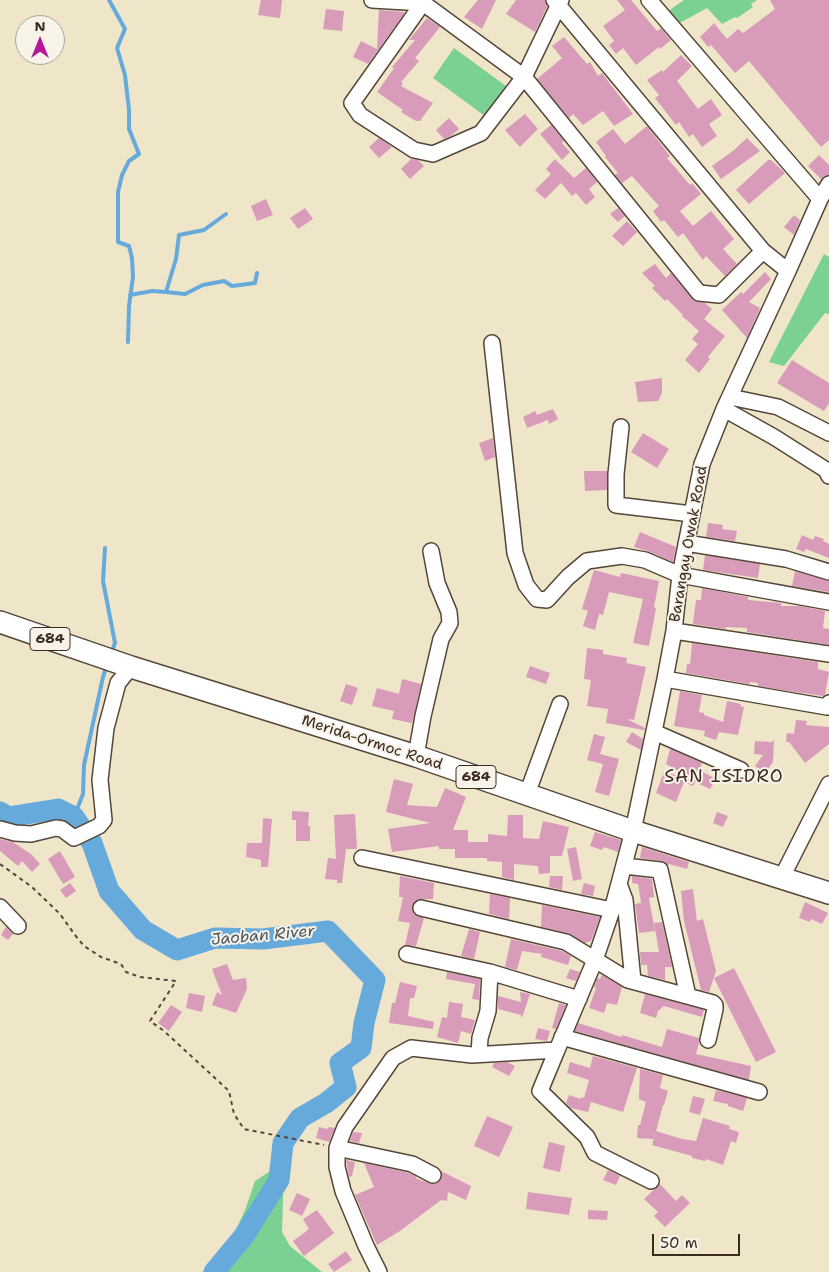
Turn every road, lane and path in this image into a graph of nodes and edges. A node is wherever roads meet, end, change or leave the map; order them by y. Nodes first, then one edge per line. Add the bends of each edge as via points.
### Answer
1 (372, 0) edge
2 (648, 0) edge
3 (424, 1) edge
4 (558, 1) edge
5 (524, 77) junction
6 (829, 184) edge
7 (820, 199) junction
8 (763, 251) junction
9 (788, 271) junction
10 (492, 343) dead end
11 (727, 403) junction
12 (621, 426) dead end
13 (829, 433) edge
14 (829, 476) edge
15 (692, 514) junction
16 (686, 543) junction
17 (431, 551) dead end
18 (829, 572) edge
19 (680, 575) junction
20 (829, 602) edge
21 (0, 622) edge
22 (674, 631) junction
23 (829, 654) edge
24 (127, 666) junction
25 (665, 678) junction
26 (829, 702) edge
27 (560, 704) dead end
28 (654, 732) junction
29 (416, 756) junction
30 (741, 770) dead end
31 (829, 784) edge
32 (527, 794) junction
33 (0, 829) edge
34 (633, 831) junction
35 (362, 858) dead end
36 (0, 864) edge
37 (624, 866) junction
38 (782, 877) junction
39 (619, 884) junction
40 (829, 892) edge
41 (0, 907) edge
42 (421, 908) dead end
43 (612, 910) junction
44 (18, 926) dead end
45 (407, 954) dead end
46 (596, 960) junction
47 (490, 972) junction
48 (633, 981) junction
49 (688, 996) junction
50 (578, 999) junction
51 (708, 1040) dead end
52 (560, 1044) junction
53 (479, 1054) junction
54 (759, 1092) dead end
55 (337, 1148) junction
56 (433, 1175) dead end
57 (651, 1181) dead end
58 (380, 1272) edge

1 - 3 street
2 - 7 street
3 - 5 street
3 - 5 street via 352,103 360,115 414,150 433,154 481,133
4 - 5 street
4 - 8 street
5 - 8 street via 699,293 719,295
6 - 7 street, Barangay Owak Road
7 - 9 street, Barangay Owak Road
8 - 9 street
9 - 11 street, Barangay Owak Road
10 - 19 street via 514,553 526,584 537,598 547,600 587,561 607,557 646,560
11 - 13 street via 778,407
11 - 14 street via 826,470
11 - 15 street, Barangay Owak Road via 702,464
12 - 15 street via 616,505
15 - 16 street, Barangay Owak Road
16 - 18 street via 786,559
16 - 19 street, Barangay Owak Road
17 - 29 street via 450,623 440,645
19 - 20 street
19 - 22 street, Barangay Owak Road
21 - 24 highway, Merida-Ormoc Road / 684
22 - 23 street
22 - 25 street, Barangay Owak Road
24 - 29 highway, Merida-Ormoc Road / 684
24 - 33 street via 118,683 106,728 100,780 104,820 99,826 74,838 56,828 31,834
25 - 26 street via 827,706
25 - 28 street, Barangay Owak Road
27 - 32 street
28 - 30 street
28 - 34 street, Barangay Owak Road
29 - 32 highway, Merida-Ormoc Road / 684
31 - 38 street
32 - 34 highway, Merida-Ormoc Road / 684
34 - 37 street, Barangay Owak Road
34 - 38 highway, Merida-Ormoc Road / 684
35 - 43 street
36 - 55 path via 53,907 84,946 121,964 126,972 176,981 150,1021 229,1091 234,1114 244,1129
37 - 39 street, Barangay Owak Road
37 - 49 street via 660,870
38 - 40 highway, Merida-Ormoc Road / 684
39 - 43 street, Barangay Owak Road
39 - 48 street via 625,900
41 - 44 street
42 - 46 street via 566,942
43 - 46 street, Barangay Owak Road
45 - 47 street
46 - 48 street
46 - 50 street, Barangay Owak Road
47 - 50 street
47 - 53 street via 488,1011
48 - 49 street
49 - 51 street via 715,1005
50 - 52 street, Barangay Owak Road
52 - 53 street
52 - 54 street
52 - 57 street, Barangay Owak Road via 540,1091 587,1137 595,1152
53 - 55 street via 412,1048 393,1058 345,1127
55 - 56 street via 412,1164
55 - 58 street via 337,1167 343,1191

